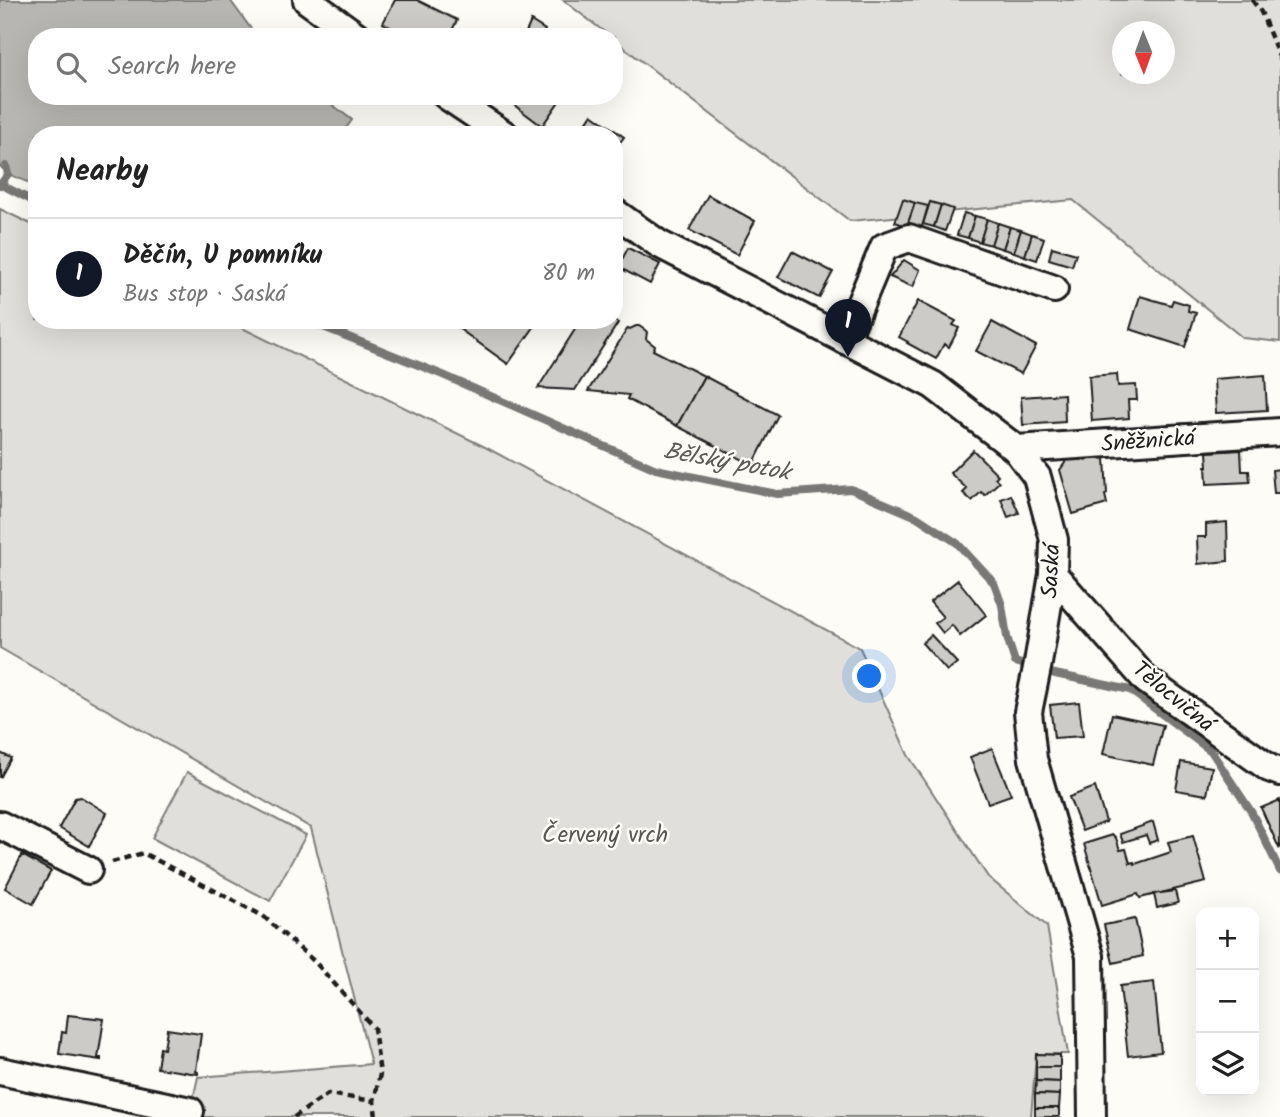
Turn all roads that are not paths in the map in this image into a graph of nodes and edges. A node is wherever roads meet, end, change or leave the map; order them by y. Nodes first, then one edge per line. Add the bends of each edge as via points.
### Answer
1 (307, 0) edge
2 (346, 28) edge
3 (460, 105) edge
4 (492, 126) edge
5 (623, 218) edge
6 (1054, 289) dead end
7 (845, 340) junction
8 (1280, 432) edge
9 (1016, 449) junction
10 (1053, 573) junction
11 (1274, 770) edge
12 (0, 825) edge
13 (88, 870) road end
14 (0, 1071) edge
15 (190, 1111) dead end
16 (1091, 1117) edge

1 - 2 street
3 - 4 street
5 - 7 street, Saská via 659,244
6 - 7 street via 909,238 884,247
7 - 9 street, Saská via 933,385
8 - 9 street, Sněžnická
9 - 10 street, Saská via 1037,477 1047,510 1054,540
10 - 11 street, Tělocvičná via 1146,680
10 - 16 street, Saská via 1028,712 1033,759 1090,956
12 - 13 street
14 - 15 street

